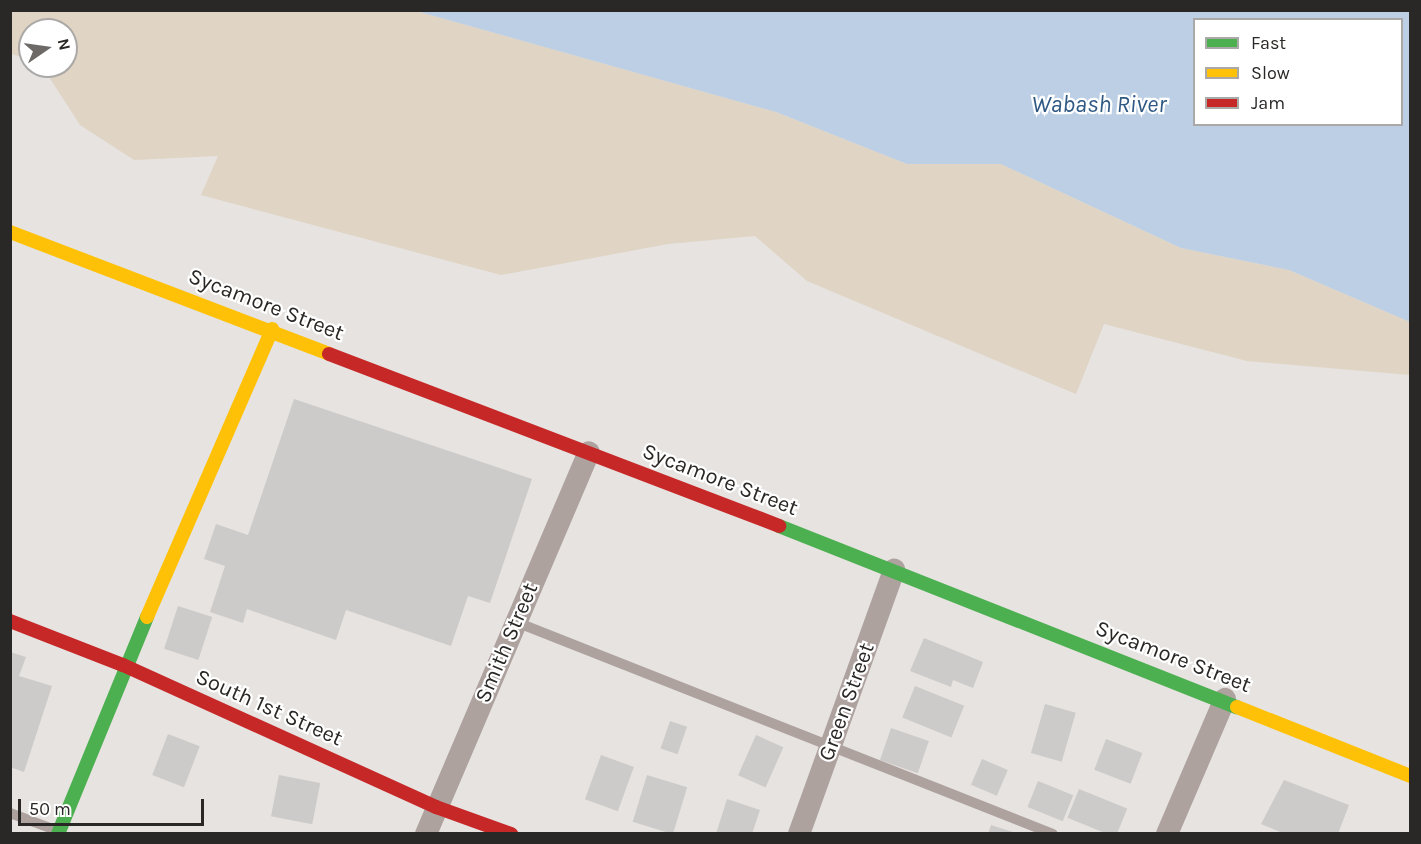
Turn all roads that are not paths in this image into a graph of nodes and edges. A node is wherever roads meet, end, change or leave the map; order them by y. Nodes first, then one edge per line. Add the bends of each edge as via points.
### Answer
1 (10, 232) edge
2 (272, 329) junction
3 (589, 452) junction
4 (894, 570) junction
5 (10, 621) edge
6 (516, 622) junction
7 (123, 665) junction
8 (1225, 699) junction
9 (832, 746) junction
10 (1410, 776) edge
11 (436, 807) junction
12 (10, 813) edge
13 (60, 833) edge
14 (426, 834) edge
15 (511, 834) edge
16 (799, 834) edge
17 (1053, 834) edge
18 (1167, 834) edge

1 - 2 street, Sycamore Street
2 - 3 street, Sycamore Street
2 - 7 street via 183,546
3 - 4 street, Sycamore Street
3 - 6 street, Smith Street
4 - 8 street, Sycamore Street
4 - 9 street, Green Street
5 - 7 street, South 1st Street
6 - 9 lane
6 - 11 street, Smith Street
7 - 11 street, South 1st Street
7 - 13 street
8 - 10 street, Sycamore Street
8 - 18 street
9 - 16 street, Green Street
9 - 17 lane
11 - 14 street, Smith Street
11 - 15 street, South 1st Street
12 - 13 lane

